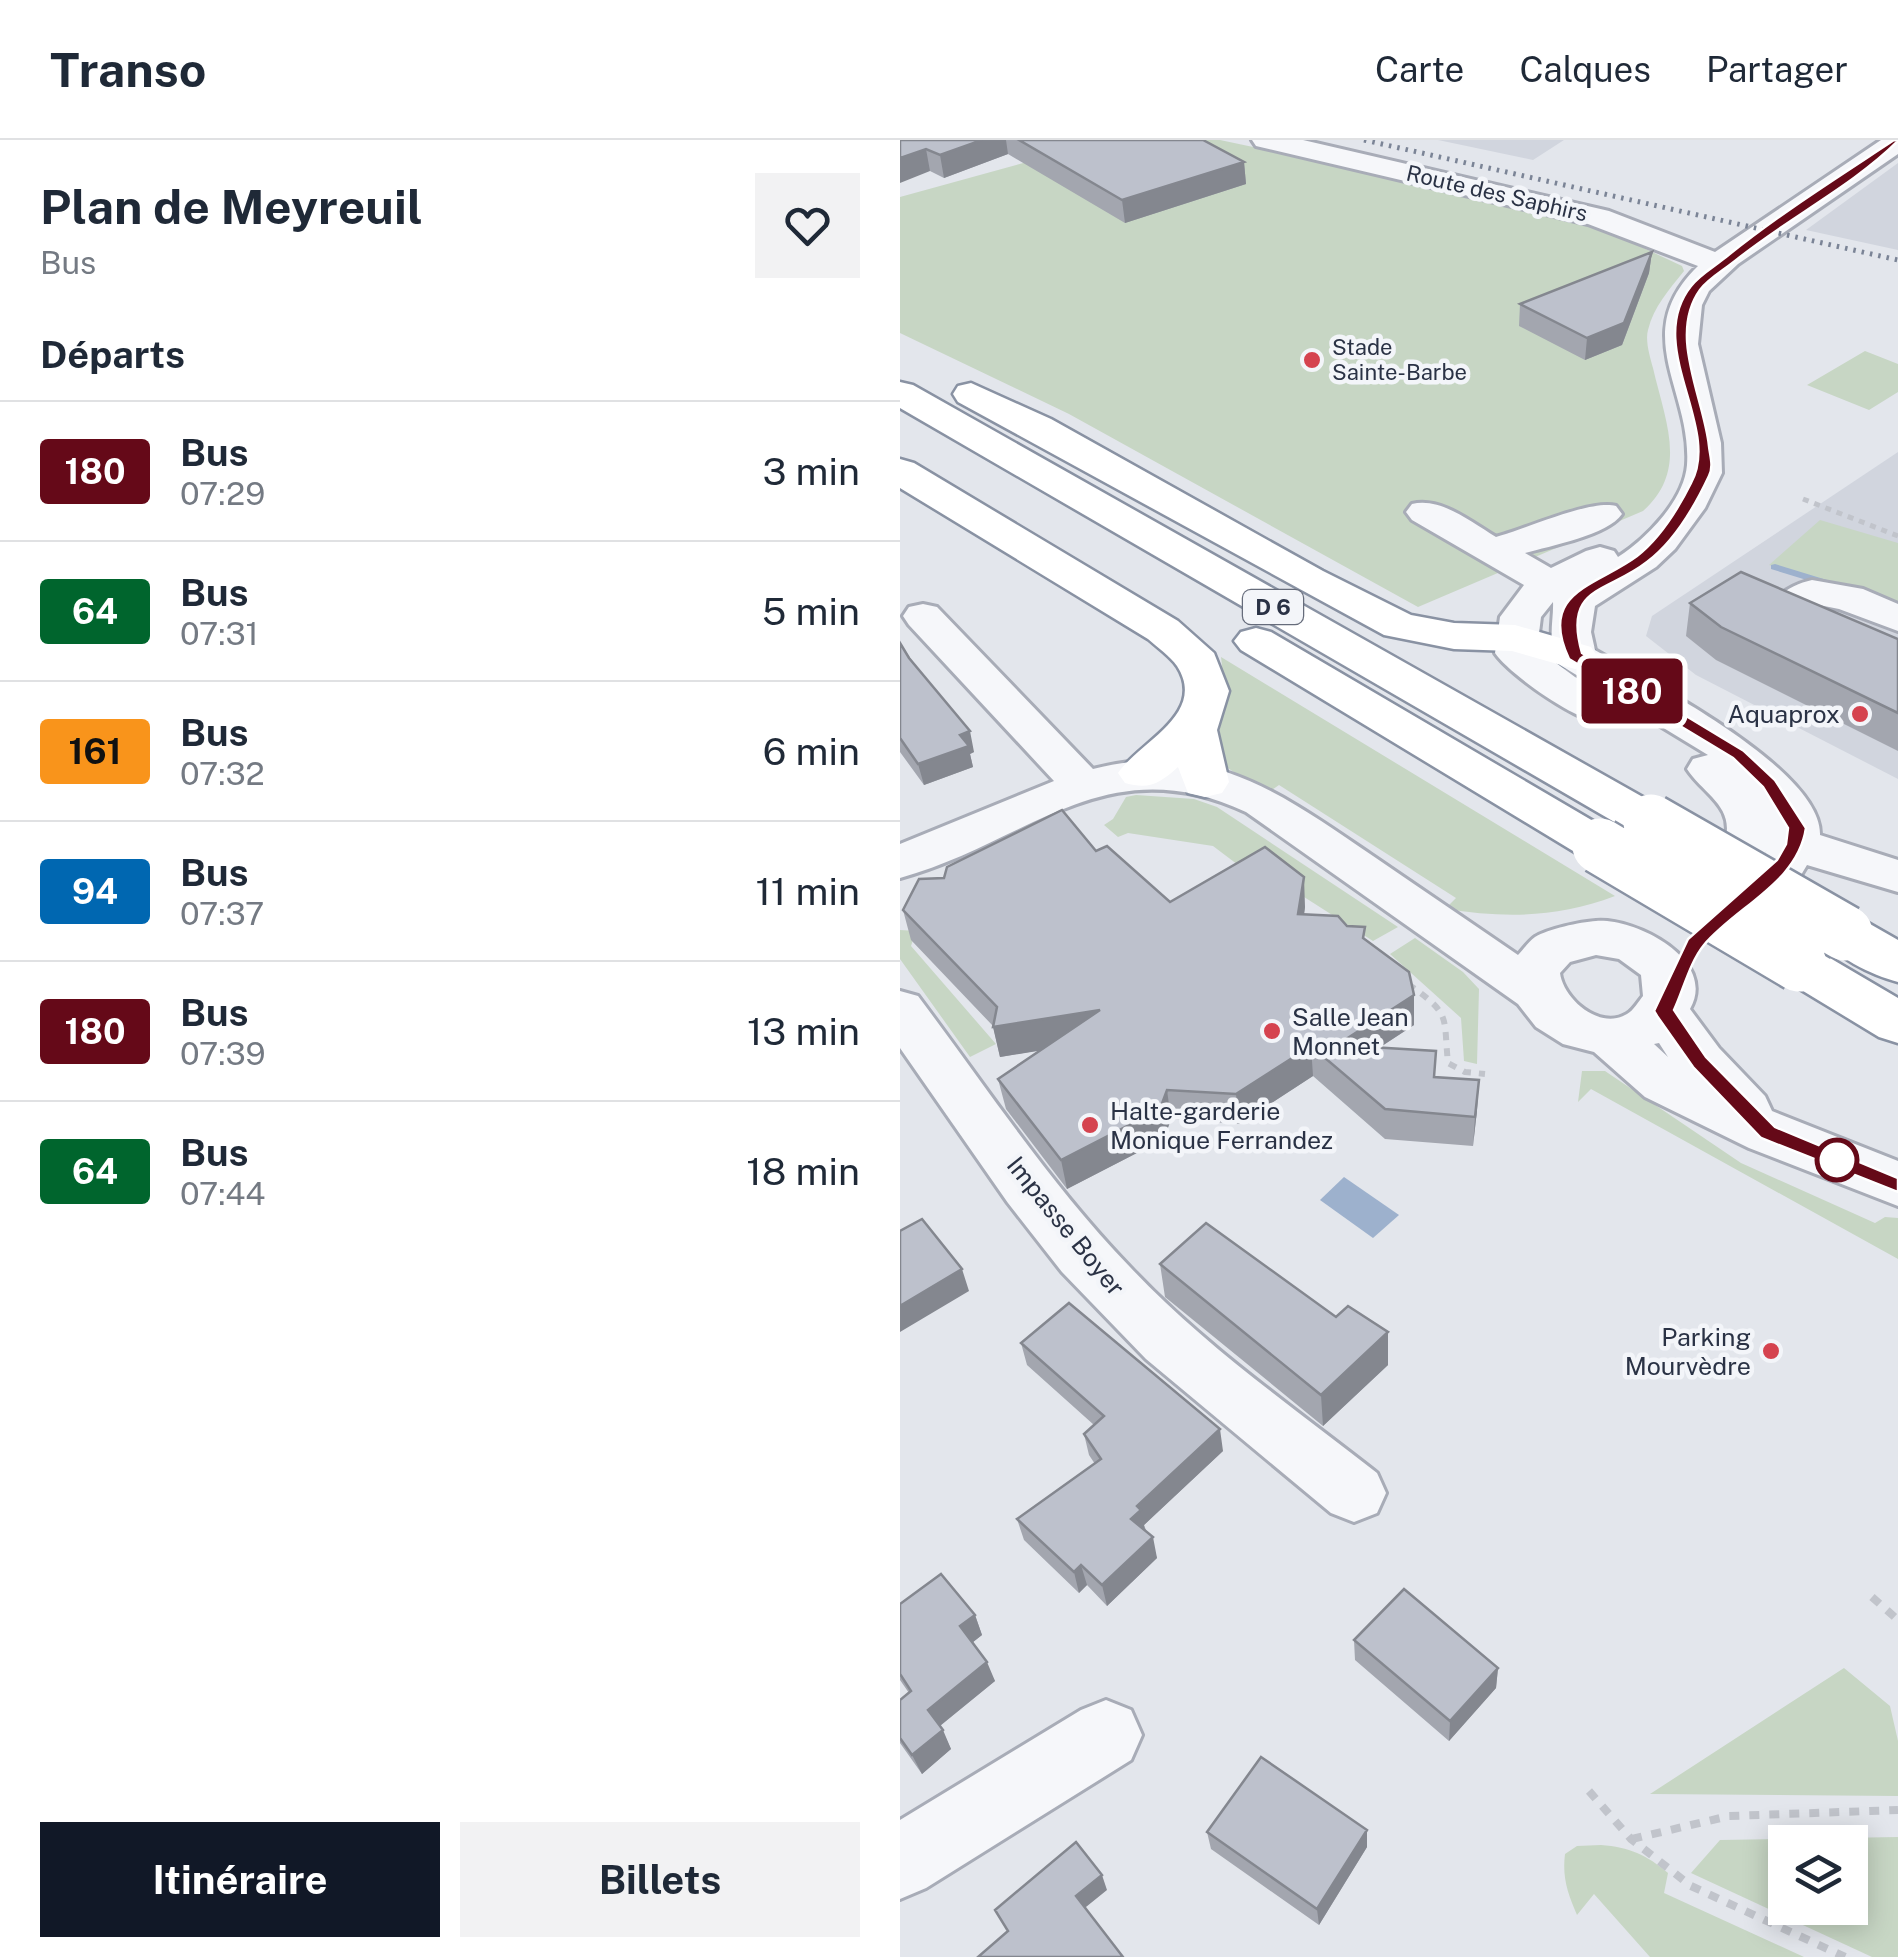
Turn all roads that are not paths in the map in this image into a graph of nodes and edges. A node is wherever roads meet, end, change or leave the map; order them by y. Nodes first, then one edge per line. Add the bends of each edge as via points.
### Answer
1 (1266, 140) edge
2 (1898, 141) edge
3 (1722, 264) junction
4 (900, 361) edge
5 (900, 393) edge
6 (900, 430) edge
7 (900, 471) edge
8 (1425, 512) dead end
9 (1603, 514) dead end
10 (1489, 550) junction
11 (1563, 592) junction
12 (1787, 609) edge
13 (923, 616) dead end
14 (1893, 636) edge
15 (1514, 638) junction
16 (1575, 656) junction
17 (1194, 730) junction
18 (1142, 772) junction
19 (1206, 782) junction
20 (1084, 786) junction
21 (1774, 837) junction
22 (1898, 844) edge
23 (902, 857) edge
24 (1898, 876) edge
25 (1427, 916) junction
26 (1635, 935) junction
27 (1898, 964) edge
28 (1535, 991) junction
29 (1668, 1000) junction
30 (900, 1009) edge
31 (1898, 1023) edge
32 (1608, 1035) junction
33 (1768, 1132) junction
34 (1898, 1184) edge
35 (1354, 1493) dead end
36 (1106, 1734) dead end
37 (900, 1862) edge

1 - 3 street, Route des Saphirs via 1598,217
2 - 3 street
3 - 11 street via 1696,287 1680,325 1705,470 1681,516
4 - 15 highway via 1038,427 1374,616 1420,631
5 - 27 highway, D 6, bridge
6 - 31 highway, D 6, bridge
7 - 17 highway via 1198,662 1207,692
8 - 10 street
9 - 10 street
10 - 11 street
11 - 15 street via 1541,590 1517,618
11 - 16 street
12 - 14 street via 1812,592 1849,598
13 - 20 street
15 - 16 highway
15 - 21 street via 1516,653 1560,686 1728,782
16 - 21 street via 1738,754
17 - 18 highway
17 - 19 highway
18 - 19 street
18 - 20 street
19 - 25 street via 1262,802
20 - 23 street
21 - 22 street via 1851,825
21 - 24 street
25 - 26 street via 1505,936
25 - 28 street
26 - 28 street via 1564,944 1539,964
26 - 29 street
26 - 29 street via 1629,943 1660,962
28 - 32 street via 1554,1018
29 - 32 street via 1640,1028
29 - 33 street via 1700,1062
30 - 35 street, Impasse Boyer via 1112,1289
32 - 33 street via 1664,1083
33 - 34 street
36 - 37 street

